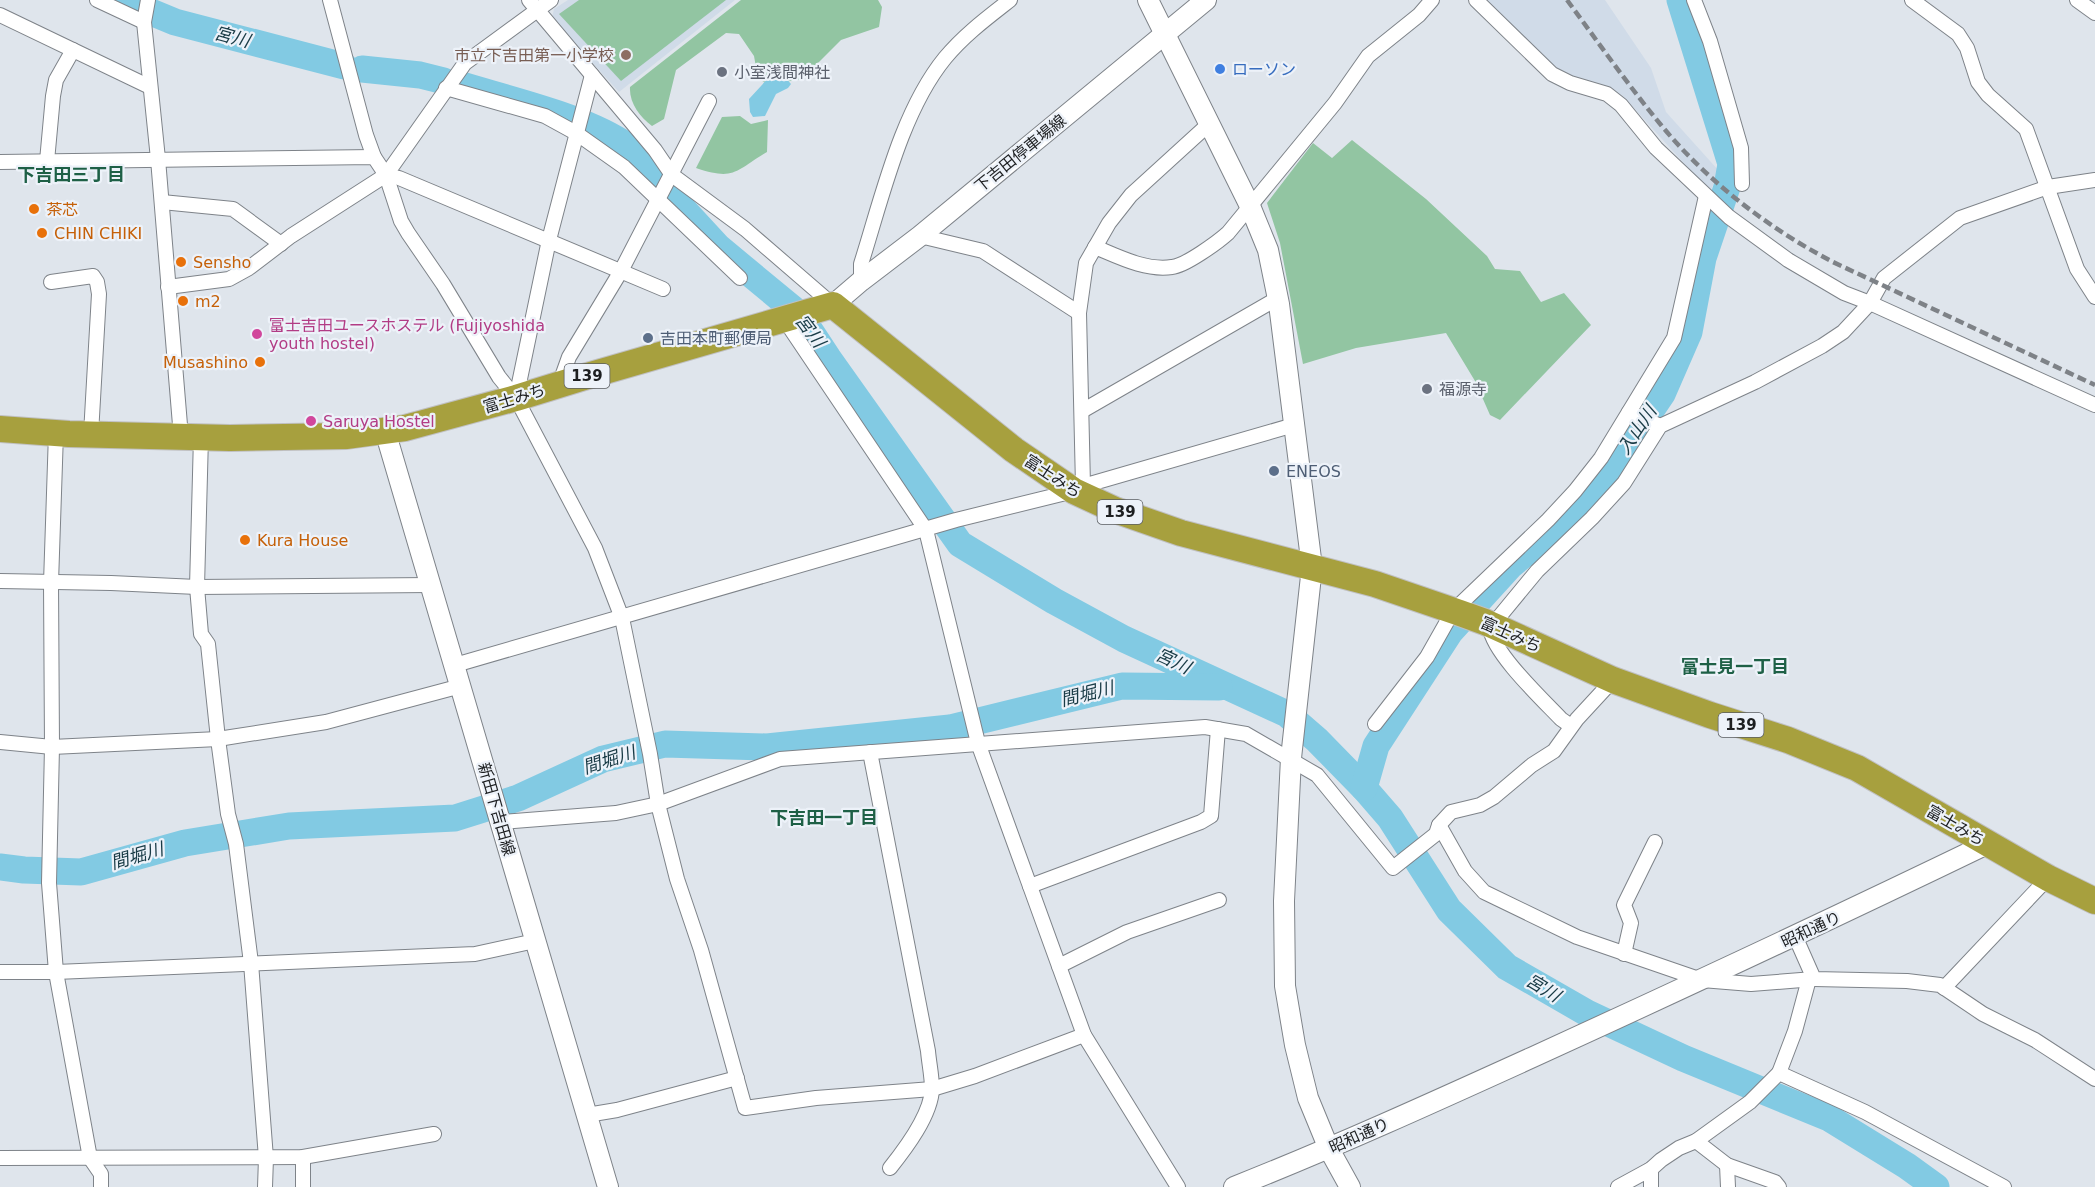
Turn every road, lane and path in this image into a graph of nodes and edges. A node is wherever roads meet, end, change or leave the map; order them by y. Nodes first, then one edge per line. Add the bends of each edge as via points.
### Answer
1 (97, 0) edge
2 (148, 0) edge
3 (330, 0) edge
4 (551, 0) edge
5 (1010, 0) edge
6 (1148, 0) edge
7 (1206, 0) edge
8 (1432, 0) edge
9 (1476, 0) edge
10 (1694, 0) edge
11 (1912, 0) edge
12 (2077, 0) edge
13 (533, 5) edge
14 (2095, 13) edge
15 (0, 15) edge
16 (144, 20) junction
17 (1165, 34) junction
18 (72, 50) junction
19 (592, 75) junction
20 (150, 87) junction
21 (446, 88) junction
22 (709, 101) dead end
23 (1210, 123) junction
24 (576, 133) junction
25 (374, 158) junction
26 (159, 159) junction
27 (47, 161) junction
28 (0, 162) edge
29 (386, 175) junction
30 (672, 175) junction
31 (2095, 180) edge
32 (1742, 184) dead end
33 (2048, 187) junction
34 (1709, 199) junction
35 (659, 200) junction
36 (162, 201) junction
37 (1250, 206) junction
38 (920, 236) junction
39 (549, 240) junction
40 (281, 244) junction
41 (1095, 247) junction
42 (621, 271) junction
43 (740, 278) dead end
44 (861, 280) junction
45 (51, 282) dead end
46 (168, 288) junction
47 (663, 289) dead end
48 (2095, 297) edge
49 (1278, 298) junction
50 (1870, 303) junction
51 (826, 307) junction
52 (1079, 313) junction
53 (787, 319) junction
54 (559, 385) junction
55 (516, 398) junction
56 (2095, 405) edge
57 (1082, 411) junction
58 (1631, 412) junction
59 (1658, 424) junction
60 (1294, 425) junction
61 (0, 429) edge
62 (385, 431) junction
63 (56, 433) junction
64 (91, 434) junction
65 (191, 437) junction
66 (1078, 489) junction
67 (929, 529) junction
68 (1312, 567) junction
69 (0, 581) edge
70 (51, 583) junction
71 (431, 585) junction
72 (197, 587) junction
73 (1457, 612) junction
74 (622, 618) junction
75 (1489, 623) junction
76 (455, 665) junction
77 (1613, 680) junction
78 (462, 686) junction
79 (1375, 724) dead end
80 (1571, 726) junction
81 (1218, 729) junction
82 (977, 738) junction
83 (218, 739) junction
84 (0, 742) edge
85 (52, 747) junction
86 (870, 752) junction
87 (1291, 758) junction
88 (658, 804) junction
89 (498, 812) junction
90 (1437, 829) junction
91 (1655, 842) dead end
92 (1989, 843) junction
93 (2049, 878) junction
94 (1030, 886) junction
95 (1218, 900) dead end
96 (2095, 901) edge
97 (1795, 936) junction
98 (535, 941) junction
99 (1624, 954) junction
100 (251, 963) junction
101 (1059, 966) junction
102 (0, 972) edge
103 (56, 972) junction
104 (1811, 979) junction
105 (1702, 980) junction
106 (1944, 988) junction
107 (1084, 1035) junction
108 (1777, 1075) junction
109 (737, 1078) junction
110 (2095, 1078) edge
111 (932, 1089) junction
112 (587, 1115) junction
113 (434, 1134) dead end
114 (1696, 1141) junction
115 (1329, 1149) junction
116 (303, 1157) junction
117 (0, 1158) edge
118 (90, 1158) junction
119 (266, 1158) junction
120 (1727, 1165) junction
121 (890, 1168) dead end
122 (1651, 1169) junction
123 (101, 1187) edge
124 (266, 1187) edge
125 (303, 1187) edge
126 (608, 1187) edge
127 (1178, 1187) edge
128 (1234, 1187) edge
129 (1350, 1187) edge
130 (1618, 1187) edge
131 (1651, 1187) edge
132 (1728, 1187) edge
133 (1779, 1187) edge
134 (2004, 1187) edge

1 - 16 street
2 - 16 street
3 - 25 street
4 - 13 street
5 - 44 street via 972,29 945,59 910,118 861,264
6 - 17 street
7 - 17 street, 下吉田停車場線
8 - 37 street via 1368,56 1335,103
9 - 34 street via 1552,74 1607,94 1621,105 1656,148
10 - 32 street via 1741,148
11 - 33 street via 1958,34 1988,95 2026,129
12 - 14 street
13 - 19 street
13 - 21 street via 465,63
15 - 18 street
16 - 20 street
17 - 23 street
17 - 38 street, 下吉田停車場線
18 - 20 street
18 - 27 street via 56,80
19 - 24 street
19 - 30 street
20 - 26 street
21 - 24 street via 545,116
21 - 29 street
22 - 30 street
23 - 37 street
23 - 41 street via 1131,195
24 - 35 street via 624,167
24 - 39 street
25 - 26 street
25 - 29 street
26 - 27 street
26 - 36 street
27 - 28 street
29 - 39 street
29 - 40 street
29 - 55 street via 404,227
30 - 35 street
30 - 51 street via 745,229
31 - 33 street
33 - 48 street via 2077,269
33 - 50 street via 1960,218 1884,278
34 - 50 street via 1788,260 1844,293
34 - 58 street via 1674,338
35 - 42 street
35 - 43 street
36 - 40 street via 233,209
36 - 46 street
37 - 41 street via 1216,244 1174,267 1148,266
37 - 49 street via 1268,250
38 - 44 street, 下吉田停車場線
38 - 52 street via 983,250
39 - 42 street
39 - 55 street
40 - 46 street via 228,279
41 - 52 street via 1086,263
42 - 47 street
42 - 54 street via 569,357
44 - 51 street, 下吉田停車場線
45 - 64 street via 93,276 97,282
46 - 65 street
49 - 57 street
49 - 60 street
50 - 56 street
50 - 59 street via 1843,332 1822,346 1703,407
51 - 53 highway, 富士みち / 139
51 - 66 highway, 富士みち / 139 via 1014,450
52 - 57 street
53 - 54 highway, 富士みち / 139
53 - 67 street
54 - 55 highway, 富士みち / 139
55 - 62 highway, 富士みち / 139
55 - 74 street via 595,548
57 - 66 street
58 - 59 street
58 - 73 street via 1575,491
59 - 75 street via 1624,483
60 - 66 street
60 - 68 street
61 - 63 highway, 富士みち / 139
62 - 65 highway, 富士みち / 139 via 346,436
62 - 71 street, 新田下吉田線
63 - 64 highway, 富士みち / 139
63 - 70 street
64 - 65 highway, 富士みち / 139
65 - 72 street
66 - 67 street
66 - 68 highway, 富士みち / 139 via 1115,510 1181,533
67 - 74 street
67 - 82 street
68 - 73 highway, 富士みち / 139
68 - 87 street
69 - 70 street
70 - 72 street
70 - 85 street
71 - 72 street
71 - 76 street, 新田下吉田線
72 - 83 street via 201,634 208,644
73 - 75 highway, 富士みち / 139
73 - 79 street
74 - 76 street
74 - 88 street
75 - 77 highway, 富士みち / 139
75 - 80 street via 1491,635 1505,659
76 - 78 street, 新田下吉田線
77 - 80 street
77 - 92 highway, 富士みち / 139 via 1857,768
78 - 83 street via 326,722
78 - 89 street, 新田下吉田線
80 - 90 street via 1554,751 1494,797 1451,812
81 - 82 street
81 - 87 street via 1246,734
81 - 94 street via 1211,816
82 - 86 street
82 - 94 street
83 - 85 street
83 - 100 street
84 - 85 street
85 - 103 street via 49,883
86 - 88 street via 780,759
86 - 111 street
87 - 90 street via 1317,775 1393,868
87 - 115 street via 1284,901 1285,986 1308,1098
88 - 89 street via 616,813
88 - 109 street
89 - 98 street, 新田下吉田線
90 - 99 street via 1484,892 1577,938
91 - 99 street via 1624,905 1631,923
92 - 93 highway, 富士みち / 139
92 - 97 street, 昭和通り
93 - 96 highway, 富士みち / 139
93 - 106 street
94 - 101 street
95 - 101 street via 1127,932
97 - 104 street
97 - 105 street, 昭和通り
98 - 100 street via 475,954
98 - 112 street, 新田下吉田線
99 - 105 street
100 - 103 street
100 - 119 street
101 - 107 street
102 - 103 street
103 - 118 street
104 - 105 street via 1751,984
104 - 106 street via 1907,981
104 - 108 street
105 - 115 street, 昭和通り
106 - 110 street
107 - 111 street
107 - 127 street
108 - 114 street via 1750,1102
108 - 134 street via 1865,1112
109 - 111 street via 745,1108
109 - 112 street
111 - 121 street via 910,1142
112 - 126 street, 新田下吉田線
113 - 116 street
114 - 120 street
114 - 122 street via 1679,1148
115 - 128 street, 昭和通り
115 - 129 street
116 - 119 street
116 - 125 street
117 - 118 street
118 - 119 street
118 - 123 street via 101,1174
119 - 124 street
120 - 132 street
120 - 133 street via 1775,1182
122 - 130 street
122 - 131 street

